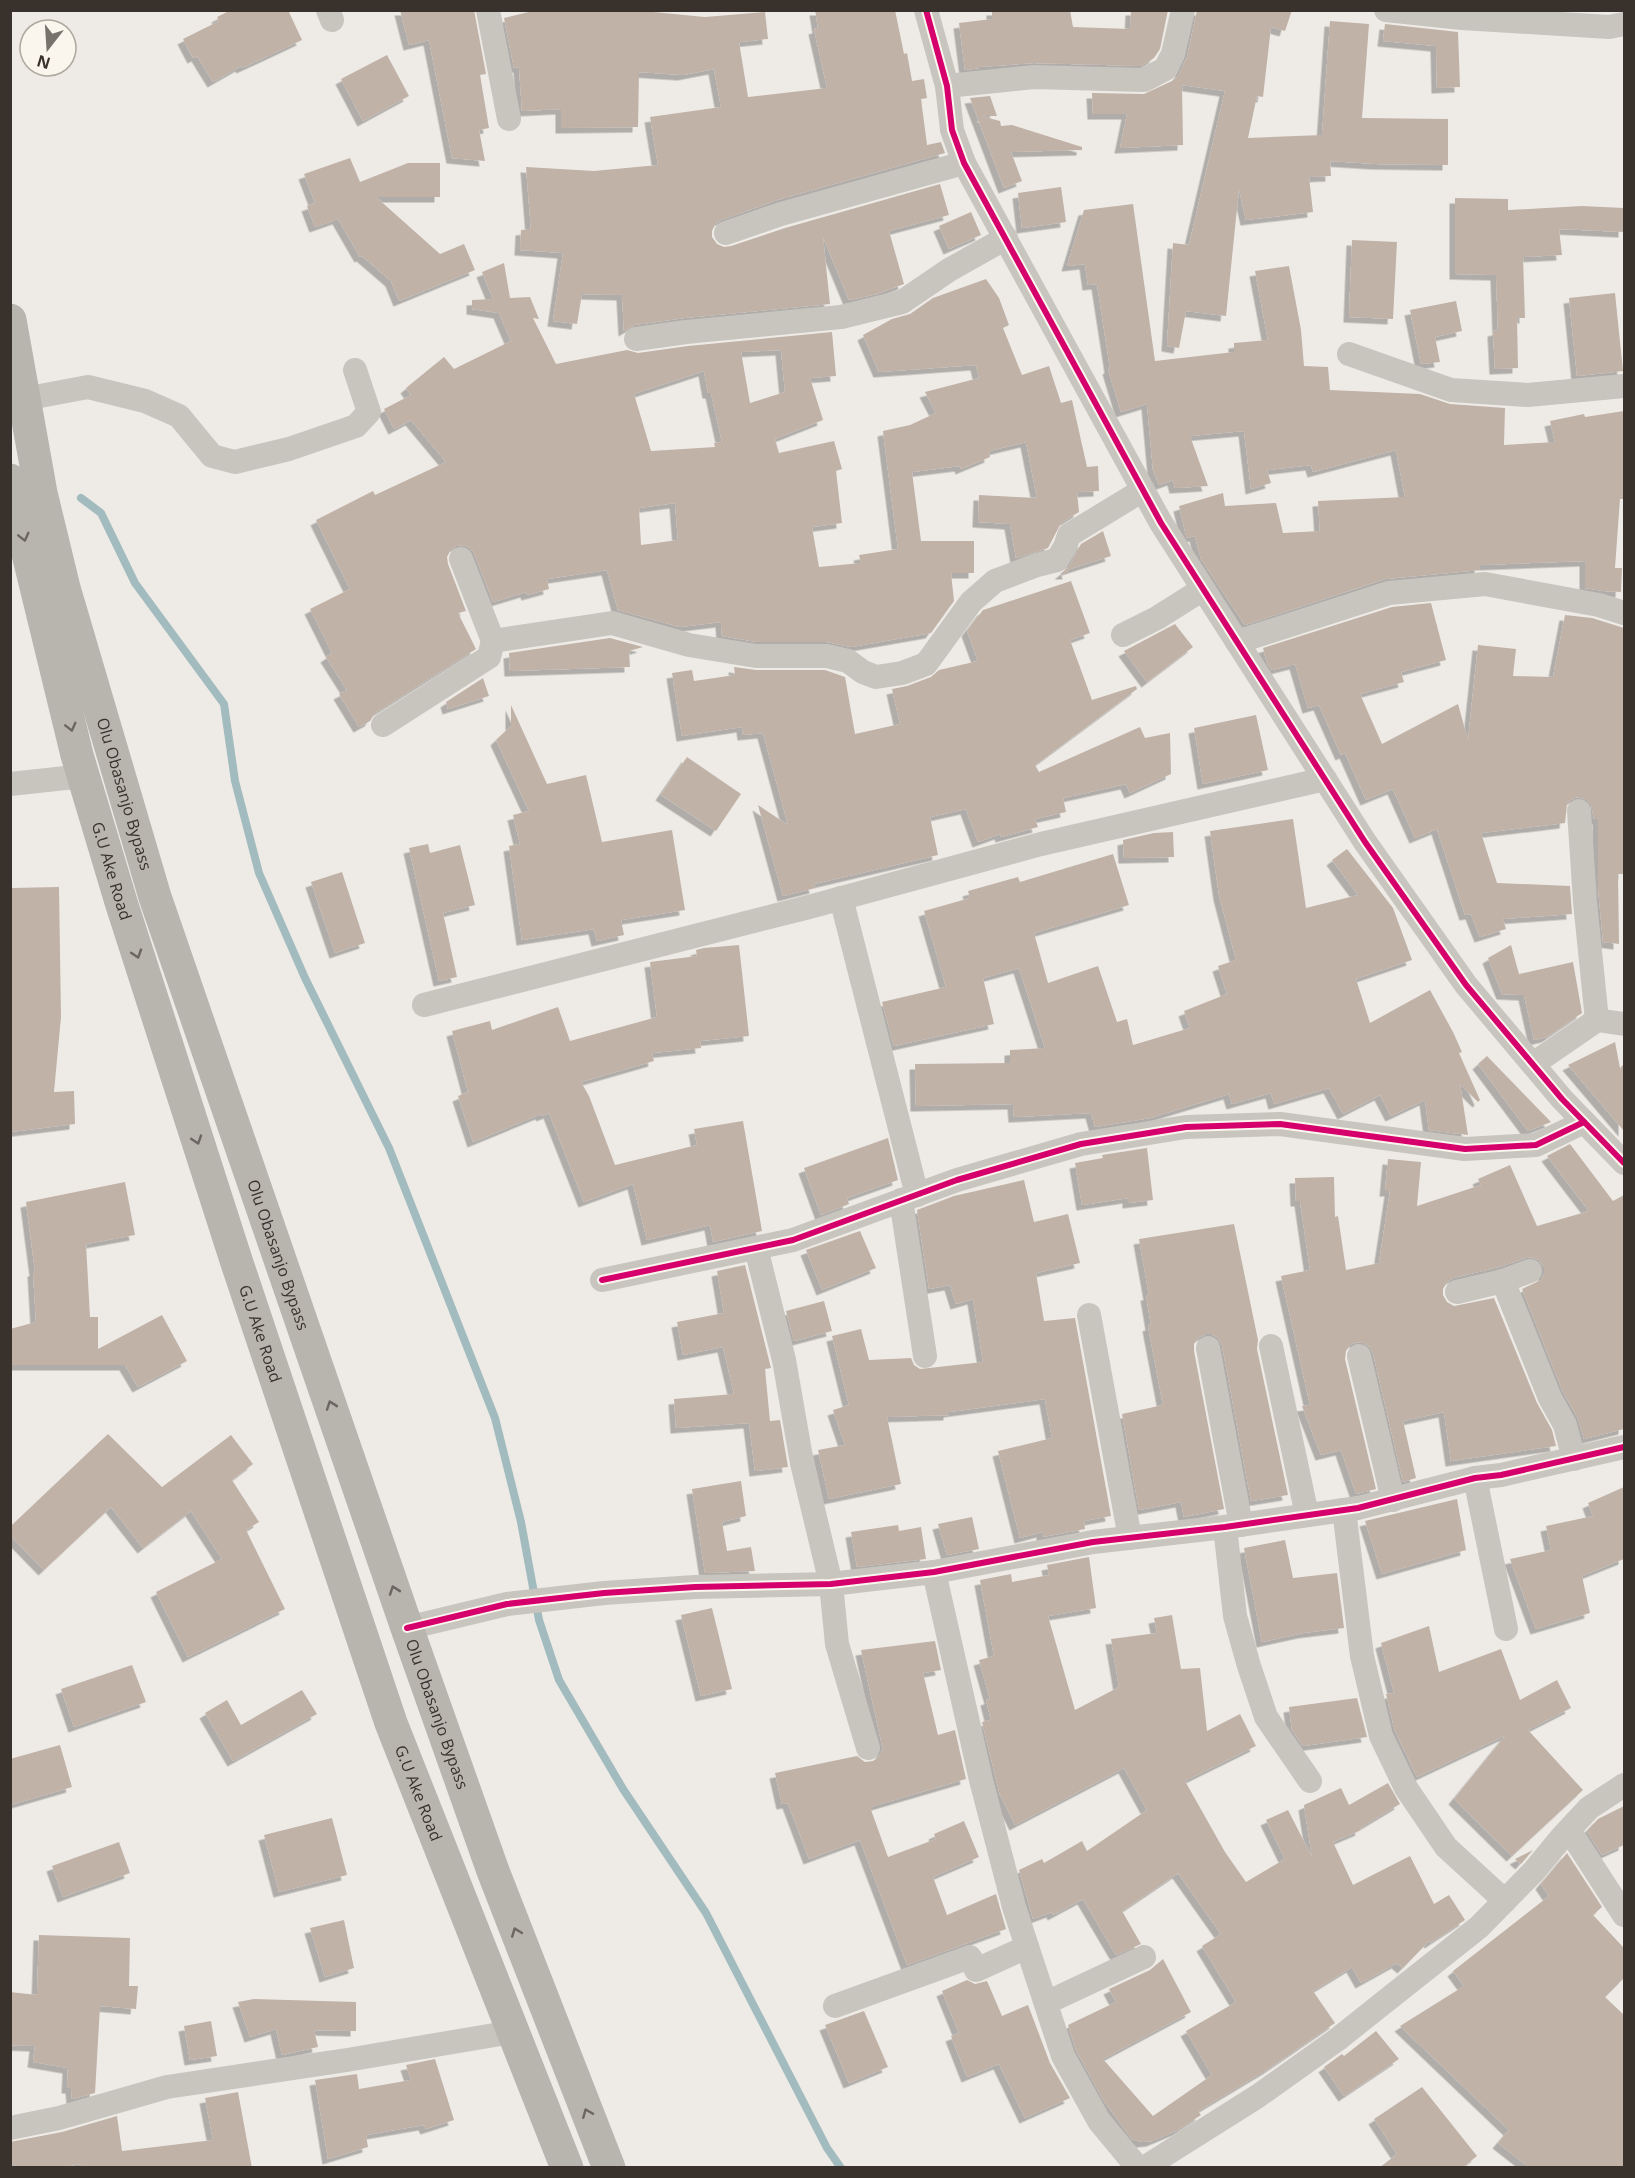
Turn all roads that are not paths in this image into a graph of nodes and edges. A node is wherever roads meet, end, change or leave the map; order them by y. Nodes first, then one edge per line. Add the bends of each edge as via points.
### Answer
1 (488, 10) edge
2 (926, 10) edge
3 (1184, 10) edge
4 (1386, 10) edge
5 (1624, 24) edge
6 (947, 86) junction
7 (509, 119) dead end
8 (964, 163) junction
9 (726, 234) dead end
10 (1006, 238) junction
11 (10, 320) edge
12 (636, 339) dead end
13 (1349, 354) dead end
14 (355, 370) dead end
15 (1624, 386) edge
16 (24, 399) junction
17 (10, 480) edge
18 (1143, 490) junction
19 (461, 559) dead end
20 (1203, 589) junction
21 (1624, 613) edge
22 (1123, 635) dead end
23 (493, 641) junction
24 (1237, 642) junction
25 (383, 725) dead end
26 (84, 776) junction
27 (1324, 779) junction
28 (10, 784) edge
29 (1579, 811) dead end
30 (841, 898) junction
31 (424, 1005) dead end
32 (1598, 1020) junction
33 (1624, 1024) edge
34 (1533, 1064) junction
35 (1584, 1122) junction
36 (1624, 1163) edge
37 (909, 1198) junction
38 (756, 1248) junction
39 (1530, 1271) dead end
40 (602, 1280) dead end
41 (1503, 1281) junction
42 (1457, 1292) dead end
43 (1089, 1316) dead end
44 (1271, 1346) dead end
45 (1208, 1348) dead end
46 (925, 1356) dead end
47 (1359, 1356) dead end
48 (1624, 1447) edge
49 (1574, 1460) junction
50 (1475, 1478) junction
51 (1393, 1500) junction
52 (1344, 1510) junction
53 (1307, 1515) junction
54 (1233, 1526) junction
55 (1130, 1538) junction
56 (934, 1572) junction
57 (831, 1584) junction
58 (407, 1628) junction
59 (1506, 1629) dead end
60 (868, 1748) dead end
61 (1310, 1781) dead end
62 (1624, 1785) edge
63 (1569, 1830) junction
64 (1505, 1901) junction
65 (1624, 1915) edge
66 (1027, 1947) junction
67 (1144, 1957) dead end
68 (1046, 2003) junction
69 (836, 2007) dead end
70 (512, 2031) junction
71 (10, 2128) edge
72 (567, 2168) edge
73 (609, 2168) edge
74 (1138, 2168) edge
75 (1144, 2168) edge

1 - 7 street
2 - 6 street
3 - 6 street via 1173,54 1165,69 1144,80 1034,77
4 - 5 street via 1597,26
6 - 8 street via 952,130
8 - 9 street via 781,214
8 - 10 street
10 - 12 street via 902,302 841,317
10 - 18 street
11 - 16 main road, Olu Obasanjo Bypass
13 - 15 street via 1451,390 1528,395
14 - 16 street via 369,412 356,426 235,462 212,456 179,416 145,401 88,387
58 -> 16 main road, Olu Obasanjo Bypass via 155,897 64,588
17 -> 26 main road, G.U Ake Road
18 - 20 street
18 - 23 street via 1069,535 1057,560 995,581 971,602 926,664 902,673 876,677 848,661 827,656 756,657 689,645 612,623
19 - 23 street
20 - 22 street
20 - 24 street
21 - 24 street via 1485,584 1389,593
23 - 25 street via 489,657
24 - 27 street
26 - 28 street
26 -> 70 main road, G.U Ake Road via 236,1260 391,1724
27 - 30 street via 1041,844
27 - 34 street via 1466,985
29 - 32 street
30 - 31 street
30 - 37 street
32 - 33 street
32 - 34 street
34 - 35 street
35 - 36 street
35 - 37 street via 1536,1145 1466,1149 1280,1124 1186,1127 1081,1144
37 - 38 street via 793,1240
37 - 46 street
38 - 40 street
38 - 57 street
39 - 41 street
41 - 42 street
41 - 49 street via 1565,1425
43 - 55 street
44 - 53 street
45 - 54 street
47 - 51 street
48 - 49 street
49 - 50 street
50 - 51 street
50 - 59 street
51 - 52 street
52 - 53 street
52 - 64 street via 1362,1656 1381,1736 1406,1788 1446,1847
53 - 54 street
54 - 55 street
54 - 61 street via 1235,1616 1249,1666 1266,1717
55 - 56 street
56 - 57 street
56 - 66 street via 981,1780
57 - 58 street via 604,1593 507,1604
57 - 60 street via 837,1644
73 -> 58 main road, Olu Obasanjo Bypass via 493,1871
62 - 63 street via 1589,1808
63 - 64 street
63 - 65 street
64 - 75 street via 1479,1928 1338,2039 1258,2096
66 - 68 street
66 - 69 street via 976,1970 970,1957
67 - 68 street
68 - 74 street via 1063,2056 1099,2121
70 - 71 street via 166,2087
70 - 72 main road, G.U Ake Road

